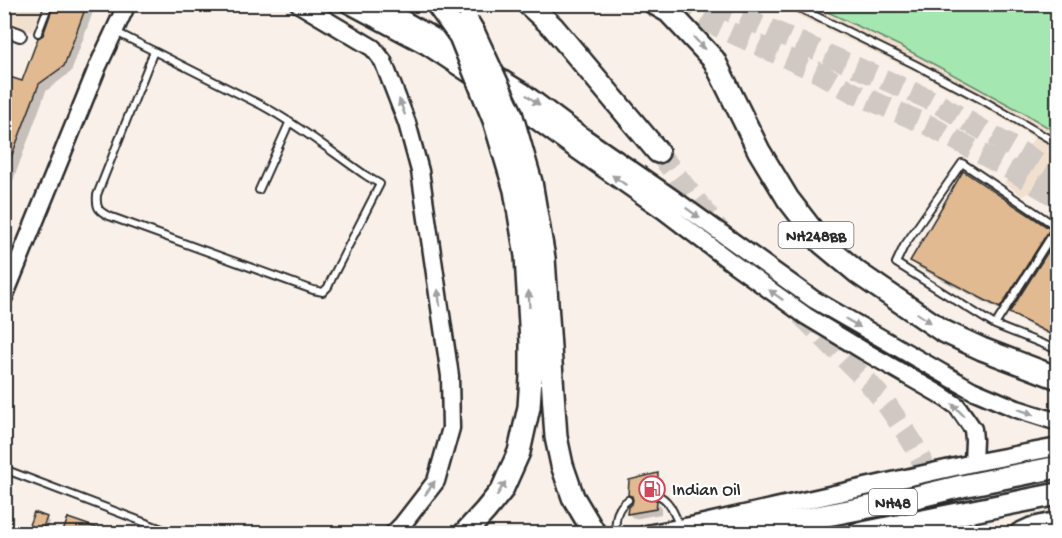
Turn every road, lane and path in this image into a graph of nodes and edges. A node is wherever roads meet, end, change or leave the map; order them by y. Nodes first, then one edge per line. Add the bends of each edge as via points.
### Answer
1 (50, 4) edge
2 (127, 4) edge
3 (299, 4) edge
4 (348, 4) edge
5 (376, 4) edge
6 (437, 4) edge
7 (454, 4) edge
8 (528, 4) edge
9 (656, 4) edge
10 (791, 4) edge
11 (4, 29) edge
12 (113, 31) junction
13 (38, 33) dead end
14 (20, 34) dead end
15 (154, 51) junction
16 (290, 122) junction
17 (1058, 144) edge
18 (658, 152) tunnel mouth
19 (259, 190) dead end
20 (4, 297) edge
21 (994, 325) junction
22 (1058, 351) edge
23 (1058, 378) edge
24 (1058, 422) edge
25 (1058, 447) edge
26 (973, 463) junction
27 (1058, 468) edge
28 (4, 469) edge
29 (1058, 494) edge
30 (657, 495) dead end
31 (628, 500) dead end
32 (1058, 523) edge
33 (684, 530) edge
34 (175, 534) edge
35 (393, 534) edge
36 (464, 534) edge
37 (595, 534) edge
38 (615, 534) edge
39 (646, 534) edge
40 (728, 534) edge
41 (858, 534) edge
42 (1020, 534) edge

1 - 13 lane
2 - 12 main road
35 -> 3 main road via 436,481 452,415 450,376 420,171 383,61 373,48
26 -> 4 main road via 973,429 957,406 806,316 428,46
5 -> 24 main road via 522,91 813,299 972,390
36 -> 6 highway, bridge via 502,489 519,452 530,407 531,342 526,256 515,190 494,120 460,36
7 - 37 highway, bridge via 473,31 511,113 531,182 544,258 556,437 573,497
8 - 18 highway via 554,27
9 -> 23 highway, NH248BB via 669,12 714,60 759,151 788,199 822,243 858,273 943,331
10 - 17 lane via 979,98
11 - 14 street
12 - 15 lane
12 - 20 main road
15 - 16 lane
15 - 16 lane via 97,195 100,211 322,292 380,184
16 - 19 lane
21 - 21 lane via 1058,227 962,163 896,263
21 - 22 lane
25 - 26 main road
26 - 33 main road
27 - 40 highway, NH48
28 - 34 lane
29 - 41 highway, NH48
30 - 33 lane via 666,500
31 - 38 lane via 617,512
32 - 42 highway
33 - 39 main road

